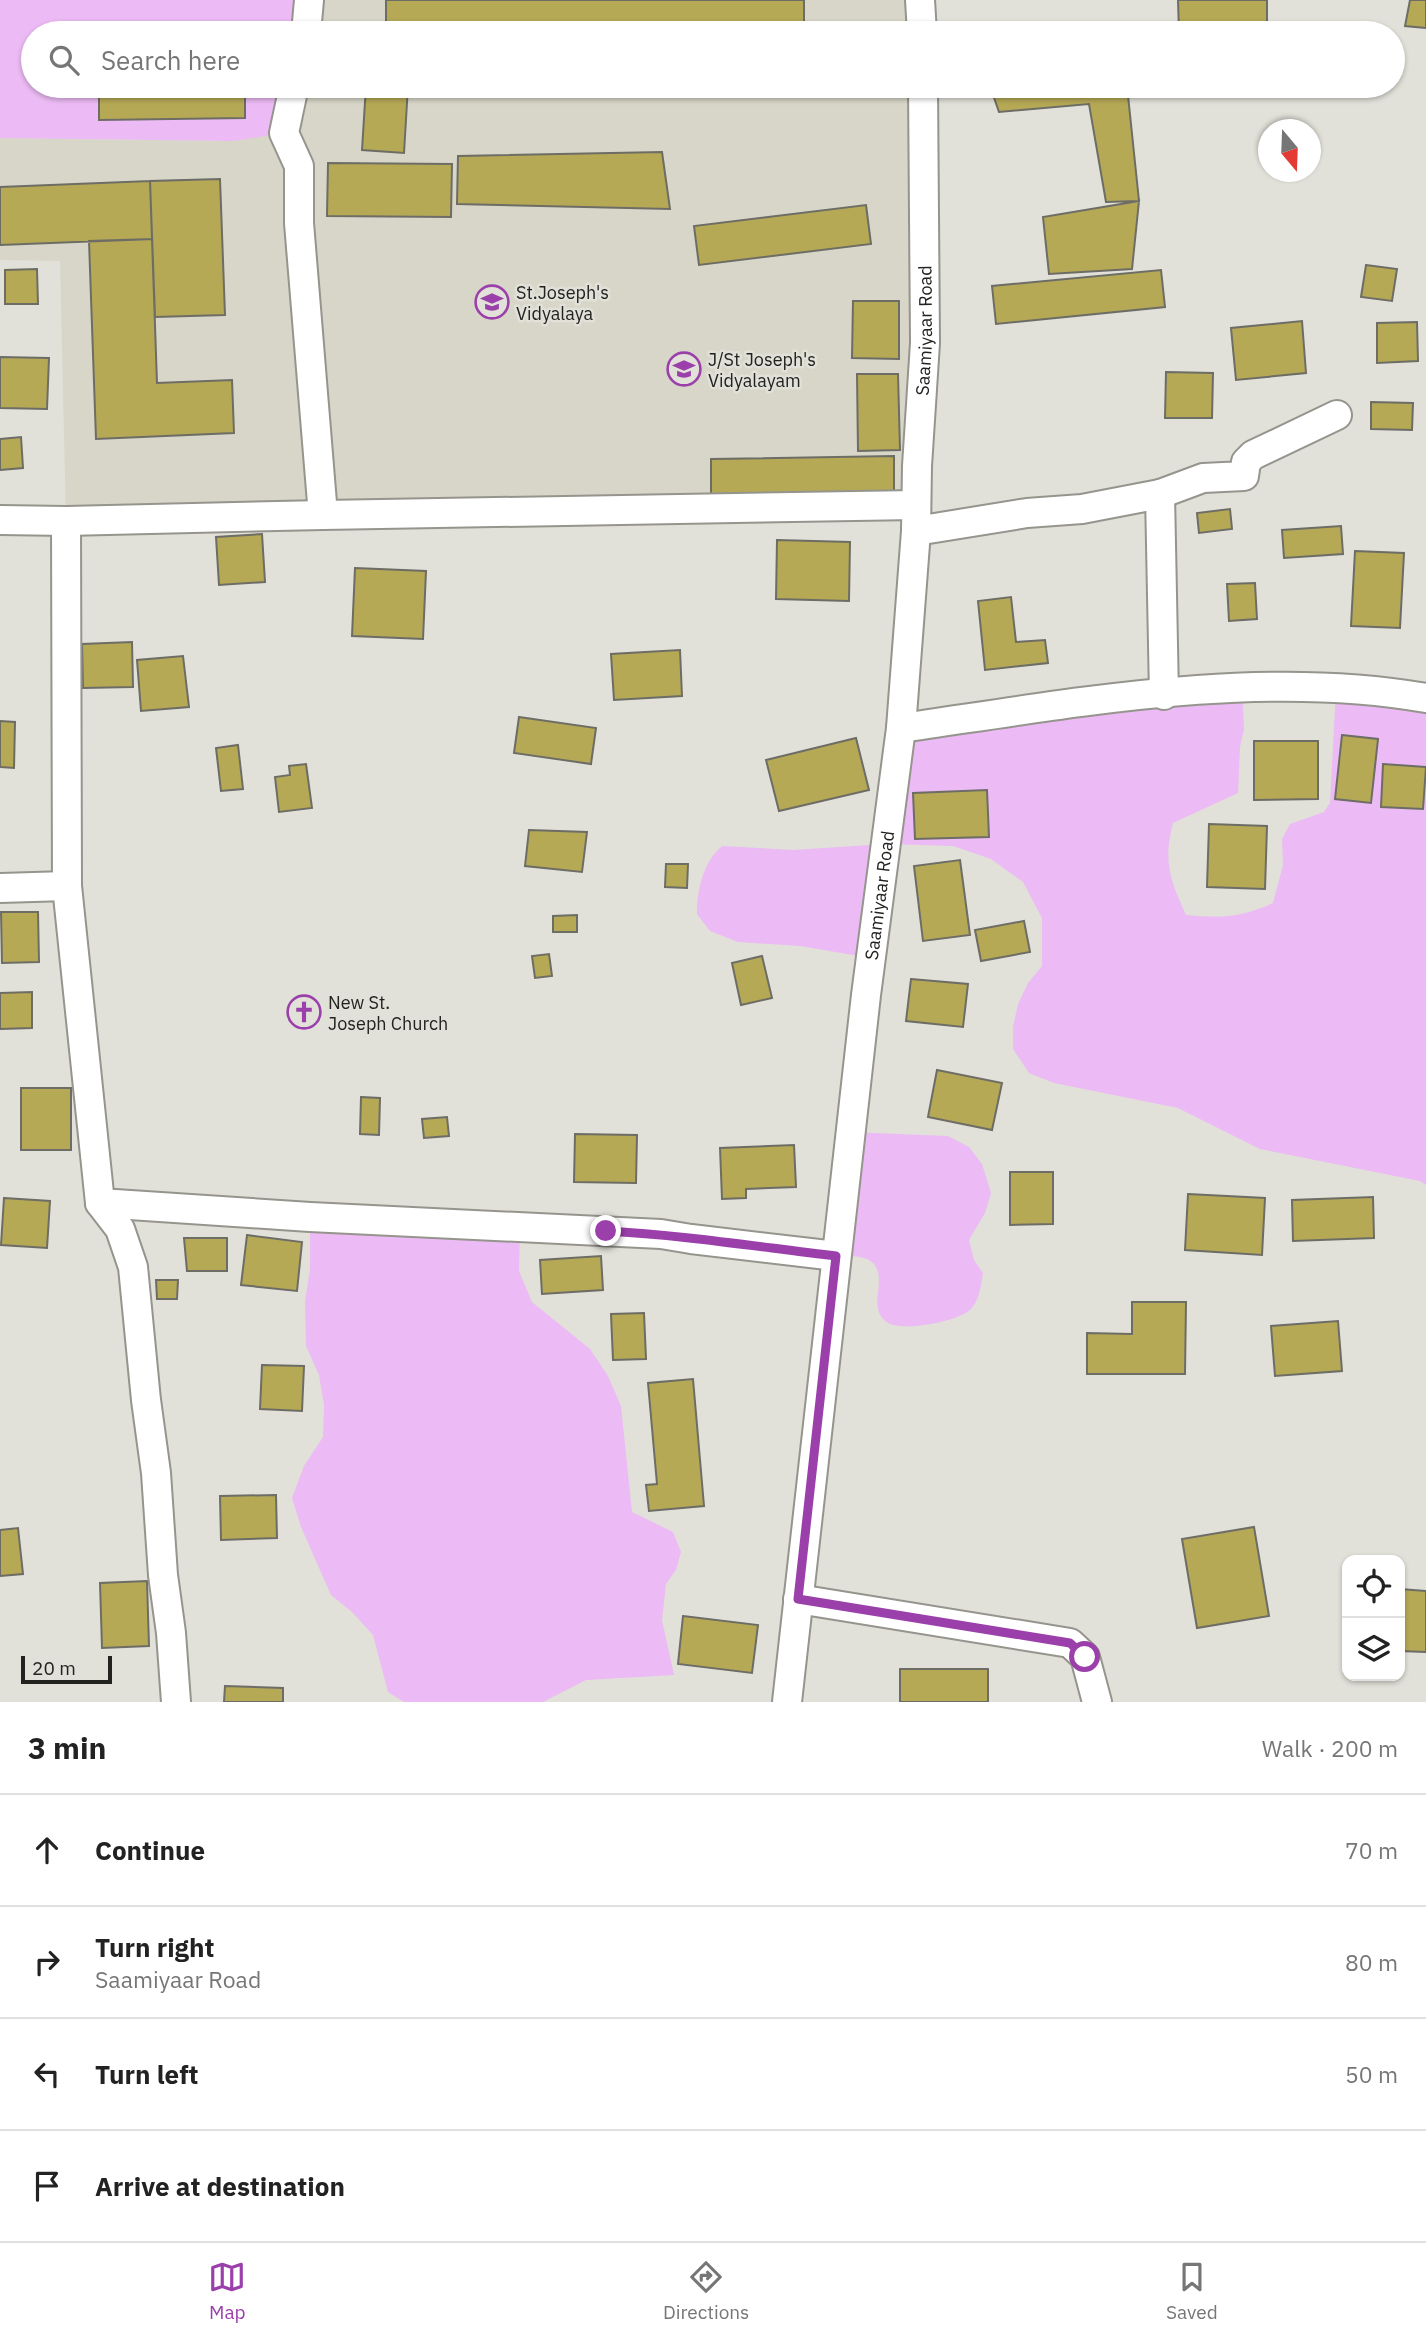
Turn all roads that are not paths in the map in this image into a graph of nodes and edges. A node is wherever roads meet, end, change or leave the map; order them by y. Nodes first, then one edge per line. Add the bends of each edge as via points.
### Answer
1 (309, 0) edge
2 (920, 0) edge
3 (307, 21) edge
4 (921, 21) edge
5 (291, 98) edge
6 (923, 98) edge
7 (1337, 415) dead end
8 (1160, 494) junction
9 (323, 515) junction
10 (916, 518) junction
11 (0, 520) edge
12 (66, 522) junction
13 (1164, 695) junction
14 (1426, 698) edge
15 (901, 728) junction
16 (67, 886) junction
17 (0, 888) edge
18 (100, 1203) junction
19 (836, 1256) junction
20 (798, 1599) junction
21 (176, 1702) edge
22 (787, 1702) edge
23 (1097, 1702) edge

1 - 3 street
2 - 4 street
5 - 9 street via 284,133 299,166 299,223
6 - 10 street, Saamiyaar Road via 925,342
7 - 8 street via 1254,455 1246,462 1244,476 1203,478
8 - 10 street via 1082,509
8 - 13 street
9 - 10 street
9 - 12 street
10 - 15 street, Saamiyaar Road
11 - 12 street
12 - 16 street
13 - 14 street via 1268,685
13 - 15 street
15 - 19 street, Saamiyaar Road
16 - 17 street
16 - 18 street
18 - 19 street via 661,1234
18 - 21 street via 120,1229 132,1267
19 - 20 street, Saamiyaar Road
20 - 22 street, Saamiyaar Road
20 - 23 street via 1070,1643 1085,1657

